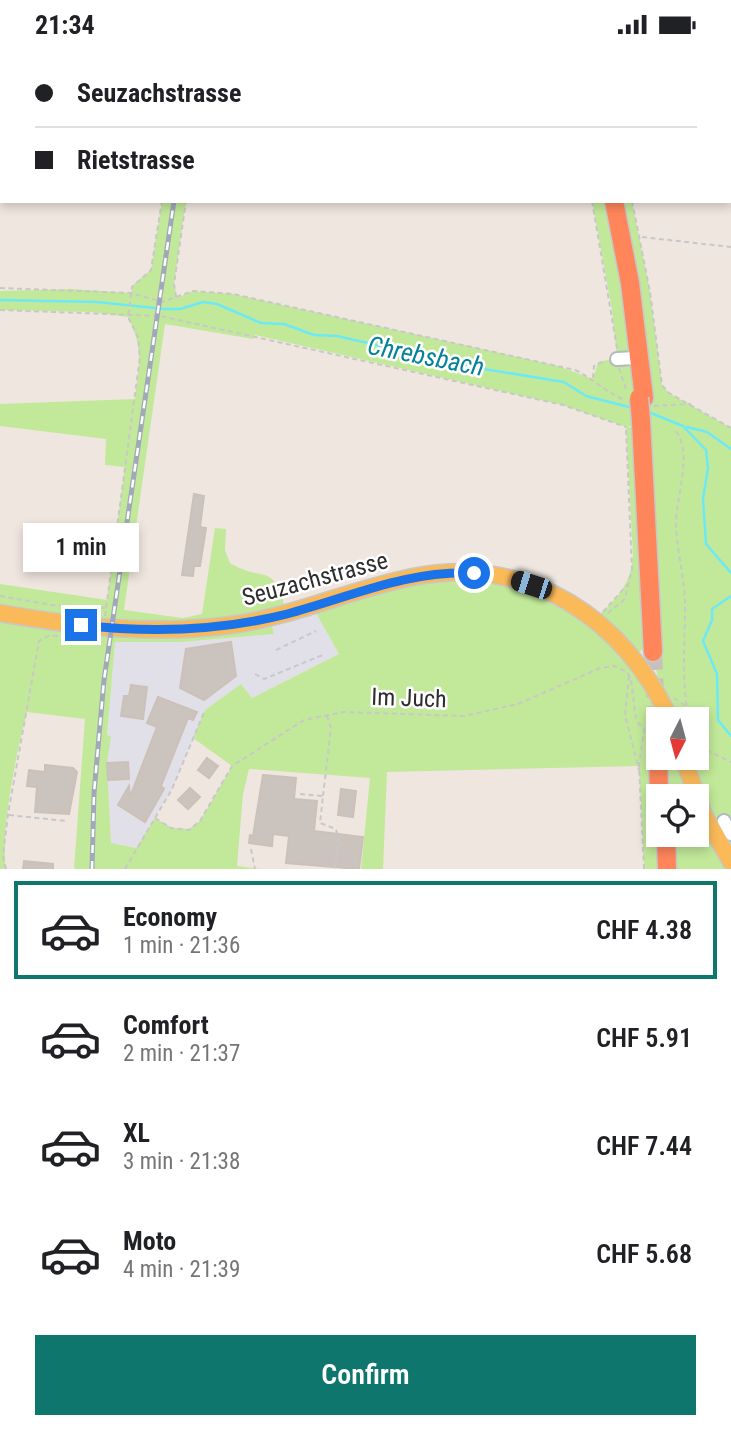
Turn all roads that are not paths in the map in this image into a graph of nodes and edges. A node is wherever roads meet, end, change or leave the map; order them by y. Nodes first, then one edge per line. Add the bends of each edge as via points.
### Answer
1 (608, 203) edge
2 (614, 203) edge
3 (637, 396) junction
4 (0, 613) edge
5 (656, 652) tunnel mouth
6 (664, 707) edge
7 (688, 770) edge
8 (724, 821) dead end
9 (731, 834) edge
10 (664, 847) edge
11 (731, 862) edge
12 (665, 869) edge

1 - 3 highway via 626,358
2 - 3 highway via 632,296
3 - 5 highway, bridge via 643,421
4 - 6 main road, Seuzachstrasse via 120,629 198,628 287,614 404,579 449,573 512,579 556,595 595,619 646,673
7 - 11 main road via 709,826
8 - 9 lane
10 - 12 highway

